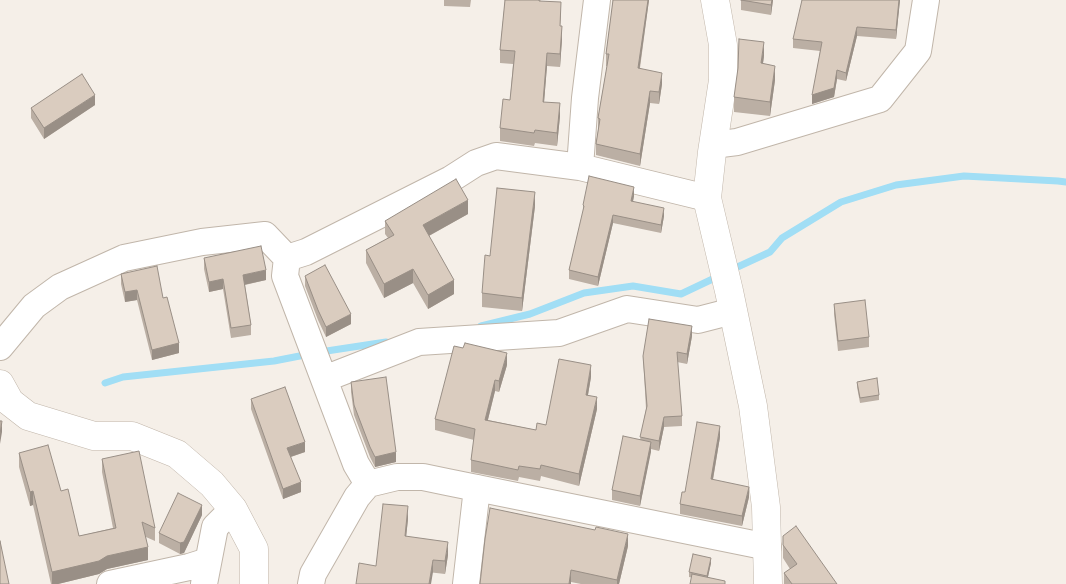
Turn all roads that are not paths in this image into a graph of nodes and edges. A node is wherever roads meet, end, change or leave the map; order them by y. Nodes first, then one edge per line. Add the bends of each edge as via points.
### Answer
1 (597, 0) edge
2 (716, 0) edge
3 (926, 0) edge
4 (713, 146) junction
5 (580, 168) junction
6 (707, 198) junction
7 (287, 258) junction
8 (734, 311) junction
9 (0, 347) edge
10 (324, 379) junction
11 (3, 397) edge
12 (368, 484) junction
13 (477, 488) junction
14 (234, 509) junction
15 (768, 547) junction
16 (206, 572) edge
17 (110, 584) edge
18 (254, 584) edge
19 (311, 584) edge
20 (466, 584) edge
21 (768, 584) edge

1 - 5 street
2 - 4 street via 724,80
3 - 4 street via 918,51 880,99 737,142
4 - 6 street
5 - 6 street
5 - 7 street via 496,156 306,252
6 - 8 street
7 - 9 street via 265,235 202,242 124,258 60,287 34,306
7 - 10 street via 285,276
8 - 10 street via 698,320 626,309 559,333 419,342
8 - 15 street via 753,406
10 - 12 street via 356,464
11 - 14 street via 28,416 94,436 132,436 177,454 212,484
12 - 13 street via 397,477 423,477
12 - 19 street via 339,526 313,574
13 - 15 street
13 - 20 street
14 - 16 street via 215,527
14 - 18 street via 254,548
15 - 21 street
16 - 17 street via 189,567

